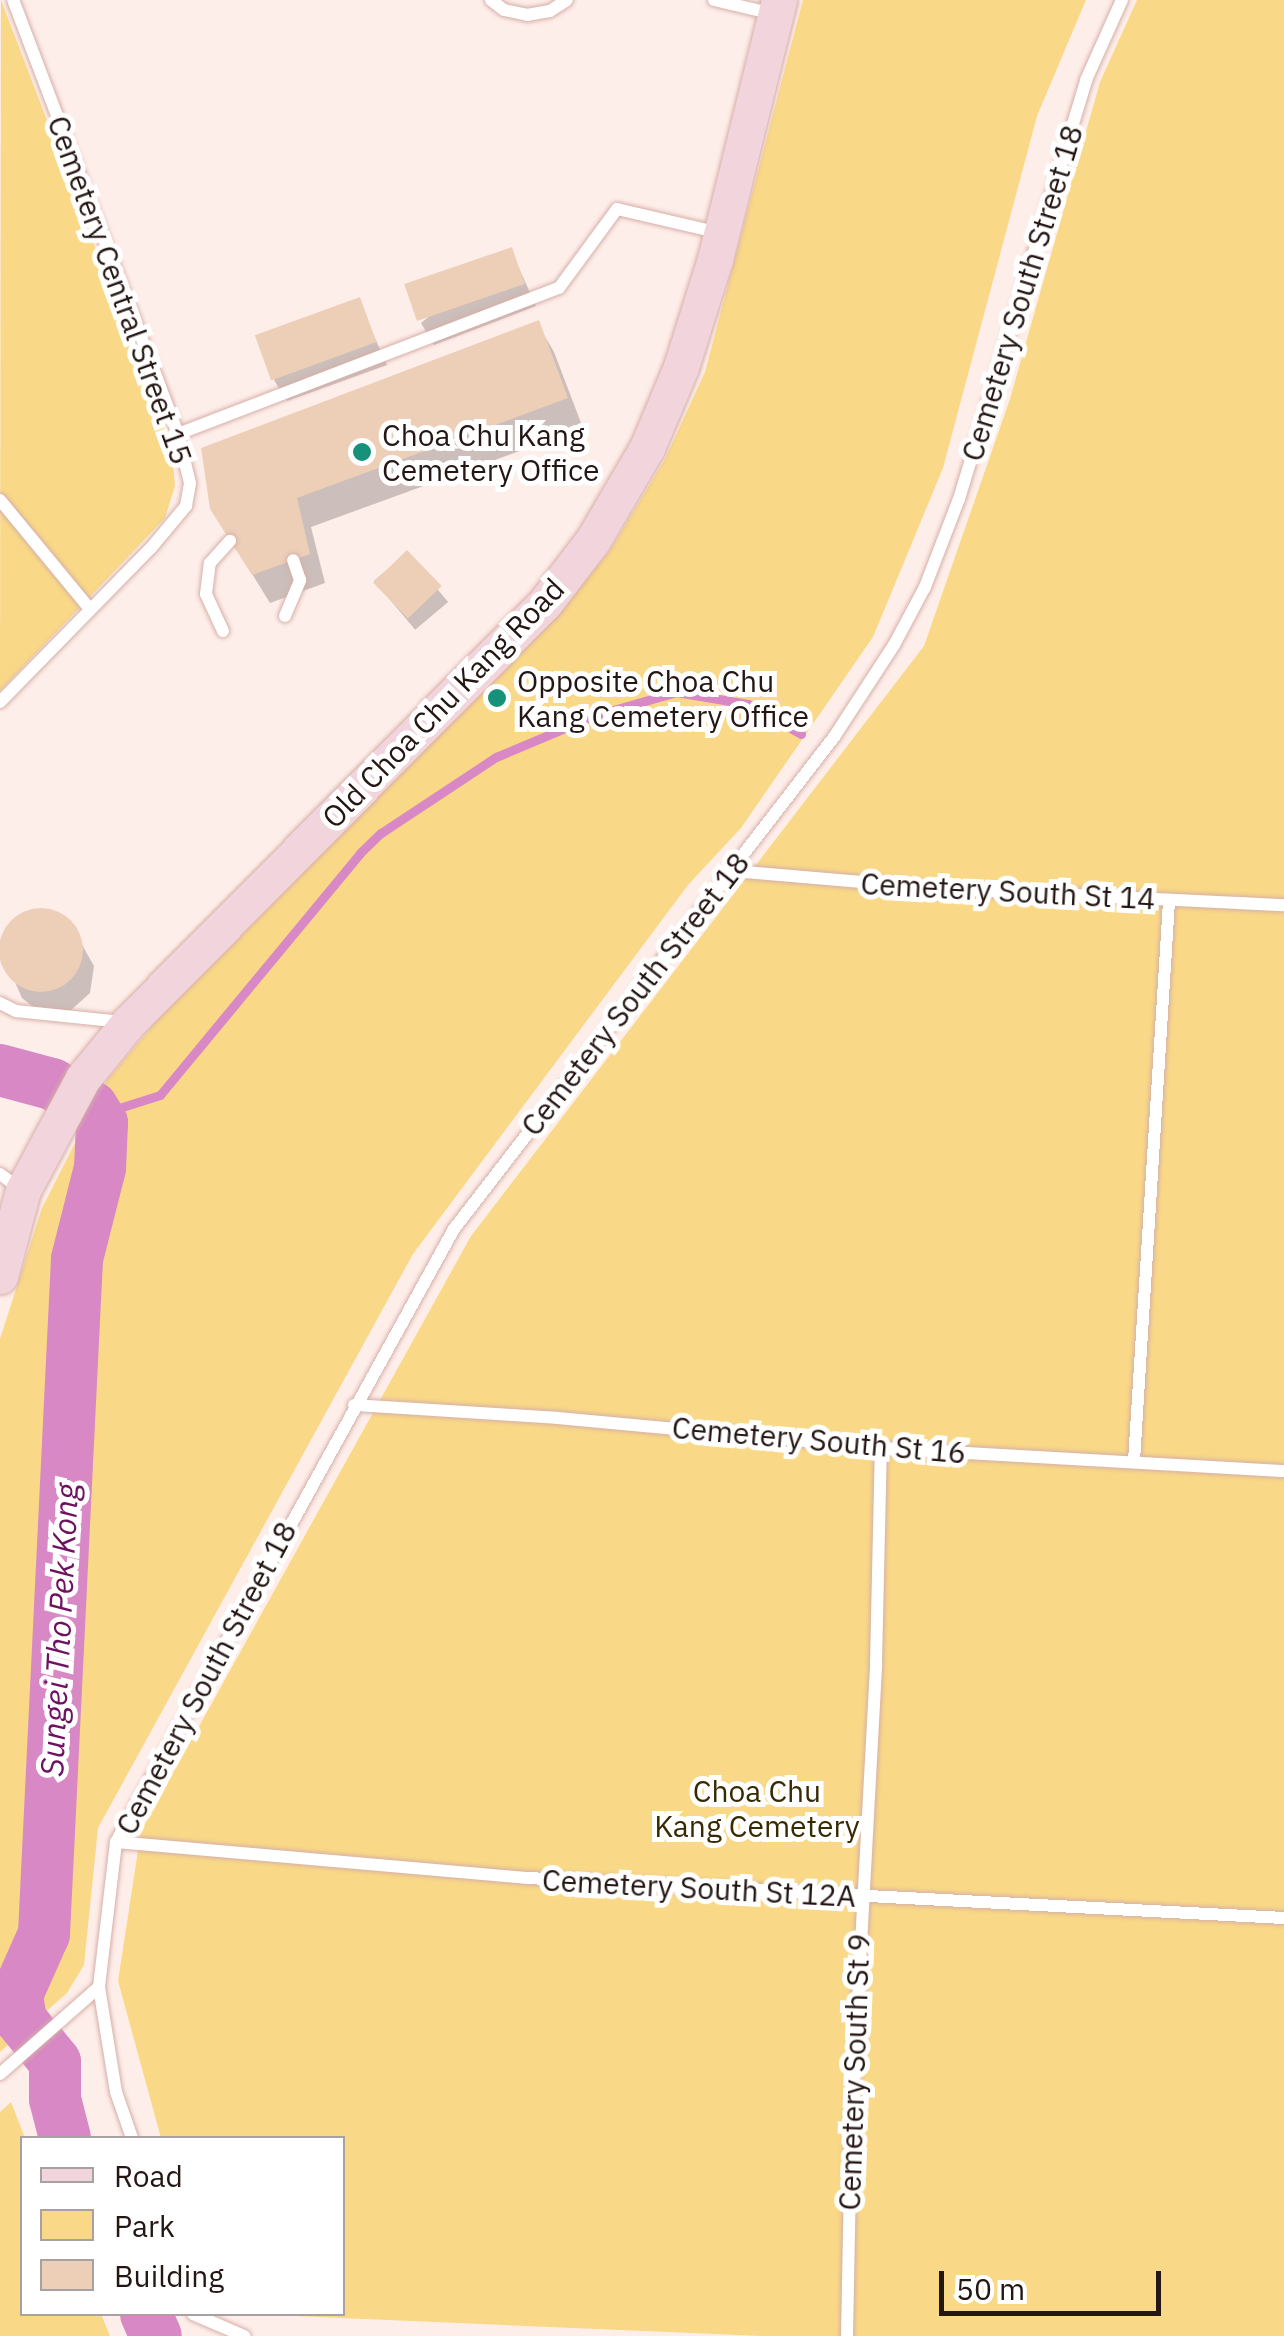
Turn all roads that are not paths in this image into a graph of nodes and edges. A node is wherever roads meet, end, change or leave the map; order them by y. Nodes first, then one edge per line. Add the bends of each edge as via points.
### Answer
1 (12, 0) edge
2 (491, 0) edge
3 (567, 0) edge
4 (714, 0) edge
5 (1122, 0) edge
6 (777, 7) edge
7 (722, 233) junction
8 (178, 434) junction
9 (0, 500) edge
10 (230, 541) dead end
11 (293, 560) dead end
12 (90, 609) junction
13 (285, 616) dead end
14 (223, 631) dead end
15 (0, 702) edge
16 (733, 871) junction
17 (1169, 901) junction
18 (1284, 905) edge
19 (0, 1003) edge
20 (129, 1022) junction
21 (11, 1182) edge
22 (0, 1276) edge
23 (354, 1405) junction
24 (880, 1448) junction
25 (1134, 1461) junction
26 (1284, 1471) edge
27 (116, 1842) junction
28 (860, 1897) junction
29 (1284, 1918) edge
30 (100, 1987) junction
31 (0, 2074) edge
32 (131, 2136) edge
33 (199, 2316) edge
34 (244, 2336) edge
35 (846, 2336) edge

1 - 8 lane, Cemetery Central Street 15
2 - 3 lane via 527,16
4 - 6 lane
5 - 16 lane, Cemetery South Street 18 via 1086,80 994,392 925,587 834,738
6 - 7 street, Old Choa Chu Kang Road
7 - 8 lane via 617,208 559,288
7 - 20 street, Old Choa Chu Kang Road via 674,384 647,448 594,540 545,603
8 - 12 lane, Cemetery Central Street 15 via 190,483 186,506
9 - 12 lane
10 - 14 lane via 210,563 206,594
11 - 13 lane via 300,580
12 - 15 lane, Cemetery Central Street 15
16 - 17 lane, Cemetery South St 14
16 - 23 lane, Cemetery South Street 18 via 454,1228
17 - 18 lane, Cemetery South St 14
17 - 25 lane
19 - 20 lane via 16,1012
20 - 21 street, Old Choa Chu Kang Road
21 - 22 street, Old Choa Chu Kang Road
23 - 24 lane, Cemetery South St 16
23 - 27 lane, Cemetery South Street 18
24 - 25 lane, Cemetery South St 16
24 - 28 lane, Cemetery South St 9 via 876,1664
25 - 26 lane, Cemetery South St 16
27 - 28 lane, Cemetery South St 12A via 528,1878
27 - 30 lane, Cemetery South Street 18
28 - 29 lane, Cemetery South St 12A
28 - 35 lane, Cemetery South St 9
30 - 31 lane
30 - 32 lane, Cemetery South Street 18 via 116,2092
33 - 34 lane

